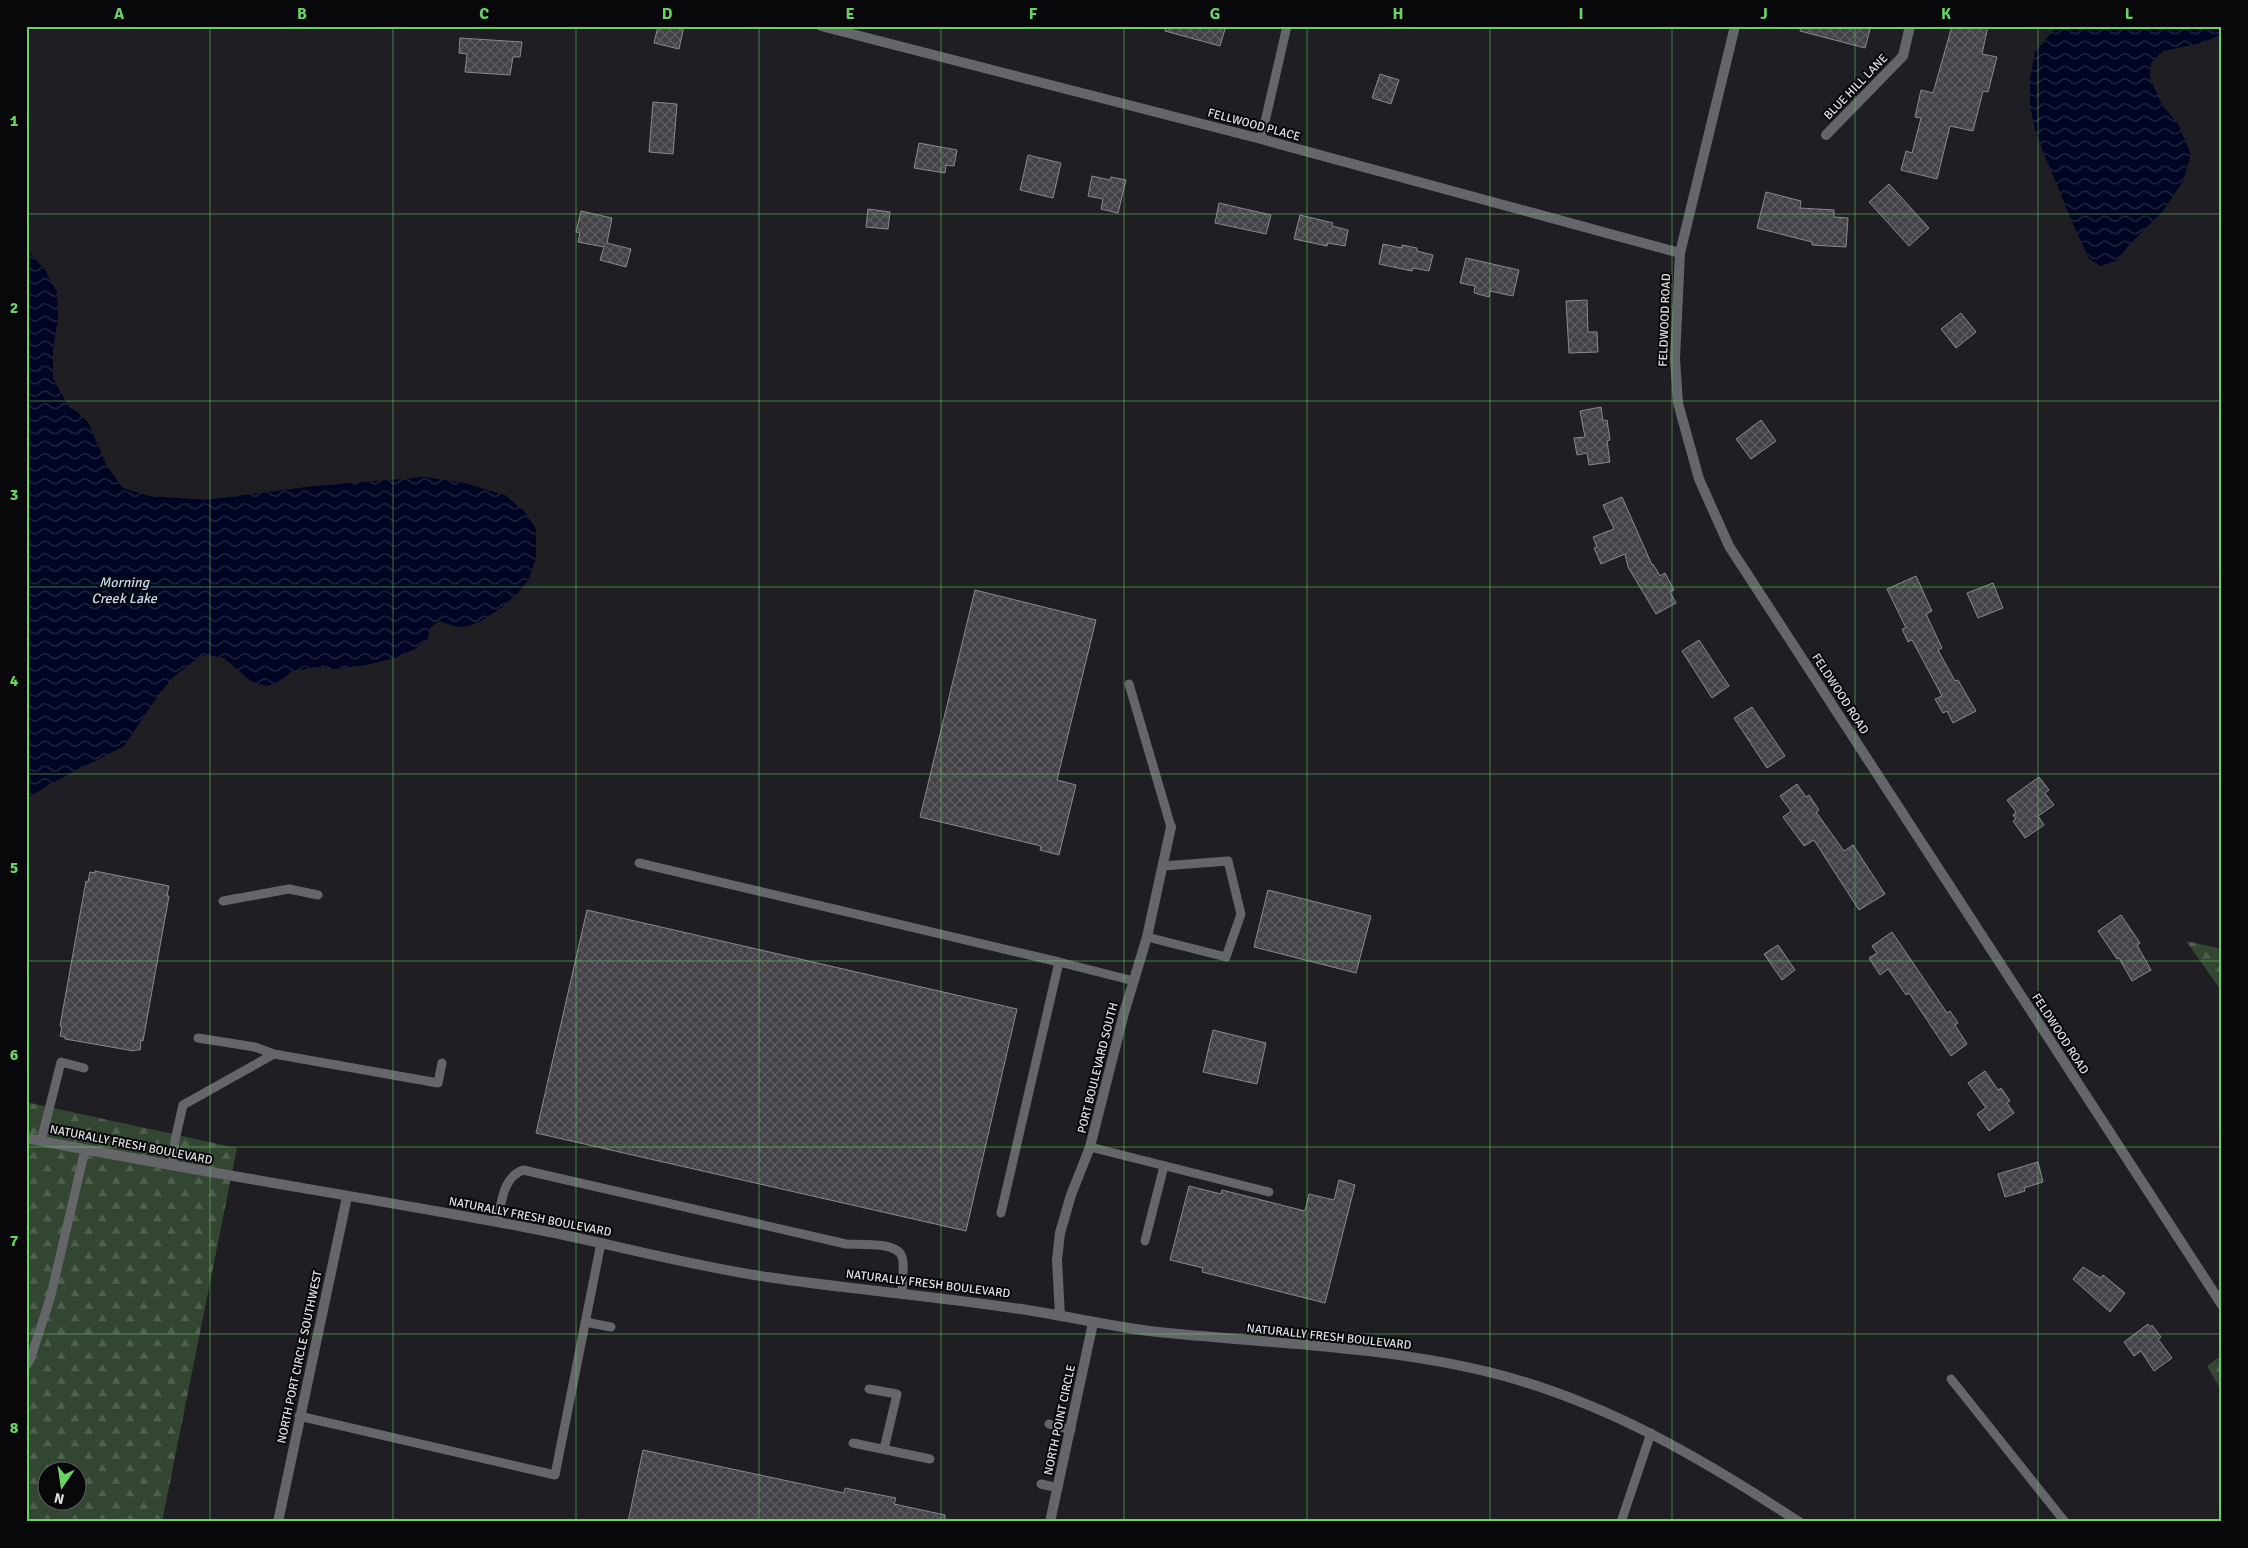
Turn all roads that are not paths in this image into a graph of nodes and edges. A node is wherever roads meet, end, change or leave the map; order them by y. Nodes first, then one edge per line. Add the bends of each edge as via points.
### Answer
1 (821, 26) edge
2 (1287, 26) edge
3 (1735, 26) edge
4 (1910, 26) edge
5 (1826, 135) dead end
6 (1261, 139) junction
7 (1680, 253) junction
8 (1129, 684) dead end
9 (1171, 827) joint
10 (639, 863) dead end
11 (1164, 866) junction
12 (318, 895) dead end
13 (223, 901) dead end
14 (1147, 937) junction
15 (1059, 962) junction
16 (1134, 981) junction
17 (198, 1038) dead end
18 (274, 1054) junction
19 (442, 1063) dead end
20 (84, 1068) dead end
21 (26, 1138) edge
22 (41, 1141) junction
23 (1090, 1147) junction
24 (85, 1150) junction
25 (172, 1166) junction
26 (1164, 1166) junction
27 (1269, 1192) dead end
28 (347, 1197) junction
29 (1001, 1213) dead end
30 (497, 1222) junction
31 (1145, 1241) dead end
32 (601, 1244) junction
33 (902, 1293) junction
34 (2220, 1298) edge
35 (1060, 1316) junction
36 (585, 1322) junction
37 (1093, 1323) junction
38 (611, 1327) dead end
39 (26, 1366) edge
40 (1951, 1380) dead end
41 (868, 1388) dead end
42 (299, 1416) junction
43 (1049, 1424) dead end
44 (1071, 1430) junction
45 (1651, 1433) junction
46 (853, 1443) dead end
47 (884, 1449) junction
48 (930, 1459) dead end
49 (1041, 1484) dead end
50 (1058, 1488) junction
51 (278, 1522) edge
52 (1050, 1522) edge
53 (1621, 1522) edge
54 (1799, 1522) edge
55 (2065, 1522) edge

1 - 6 street, FELLWOOD PLACE
2 - 6 lane
3 - 7 street, FELDWOOD ROAD
4 - 5 street, BLUE HILL LANE via 1903,56
6 - 7 street, FELLWOOD PLACE
7 - 34 street, FELDWOOD ROAD via 1675,358 1678,403 1699,479 1729,546
8 - 9 lane
9 - 11 street, PORT BOULEVARD SOUTH
10 - 15 lane
11 - 14 street, PORT BOULEVARD SOUTH
11 - 14 lane via 1228,861 1240,914 1226,957
12 - 13 lane via 289,890
14 - 16 street, PORT BOULEVARD SOUTH
15 - 16 lane
15 - 29 lane
16 - 23 street, PORT BOULEVARD SOUTH
17 - 18 lane via 255,1047
18 - 19 lane via 438,1083
18 - 25 lane via 183,1105
20 - 22 lane via 61,1062
21 - 22 street, NATURALLY FRESH BOULEVARD
22 - 24 street, NATURALLY FRESH BOULEVARD
23 - 26 lane
23 - 35 street, PORT BOULEVARD SOUTH via 1060,1233 1057,1260
24 - 25 street, NATURALLY FRESH BOULEVARD
24 - 39 lane via 50,1299
25 - 28 street, NATURALLY FRESH BOULEVARD
26 - 27 lane
26 - 31 lane
28 - 30 street, NATURALLY FRESH BOULEVARD
28 - 42 street, NORTH PORT CIRCLE SOUTHWEST
30 - 32 street, NATURALLY FRESH BOULEVARD
30 - 33 lane via 505,1187 513,1174 523,1170 846,1244 896,1249 902,1256
32 - 33 street, NATURALLY FRESH BOULEVARD via 748,1274
32 - 36 lane
33 - 35 street, NATURALLY FRESH BOULEVARD
35 - 37 street, NATURALLY FRESH BOULEVARD
36 - 38 lane
36 - 42 lane via 555,1475
37 - 44 street, NORTH POINT CIRCLE
37 - 45 street, NATURALLY FRESH BOULEVARD via 1399,1355 1504,1376 1583,1402
40 - 55 lane
41 - 47 lane via 897,1394
42 - 51 street, NORTH PORT CIRCLE SOUTHWEST
43 - 44 lane
44 - 50 street, NORTH POINT CIRCLE
45 - 53 lane
45 - 54 street, NATURALLY FRESH BOULEVARD via 1722,1471
46 - 47 lane
47 - 48 lane
49 - 50 lane
50 - 52 street, NORTH POINT CIRCLE

